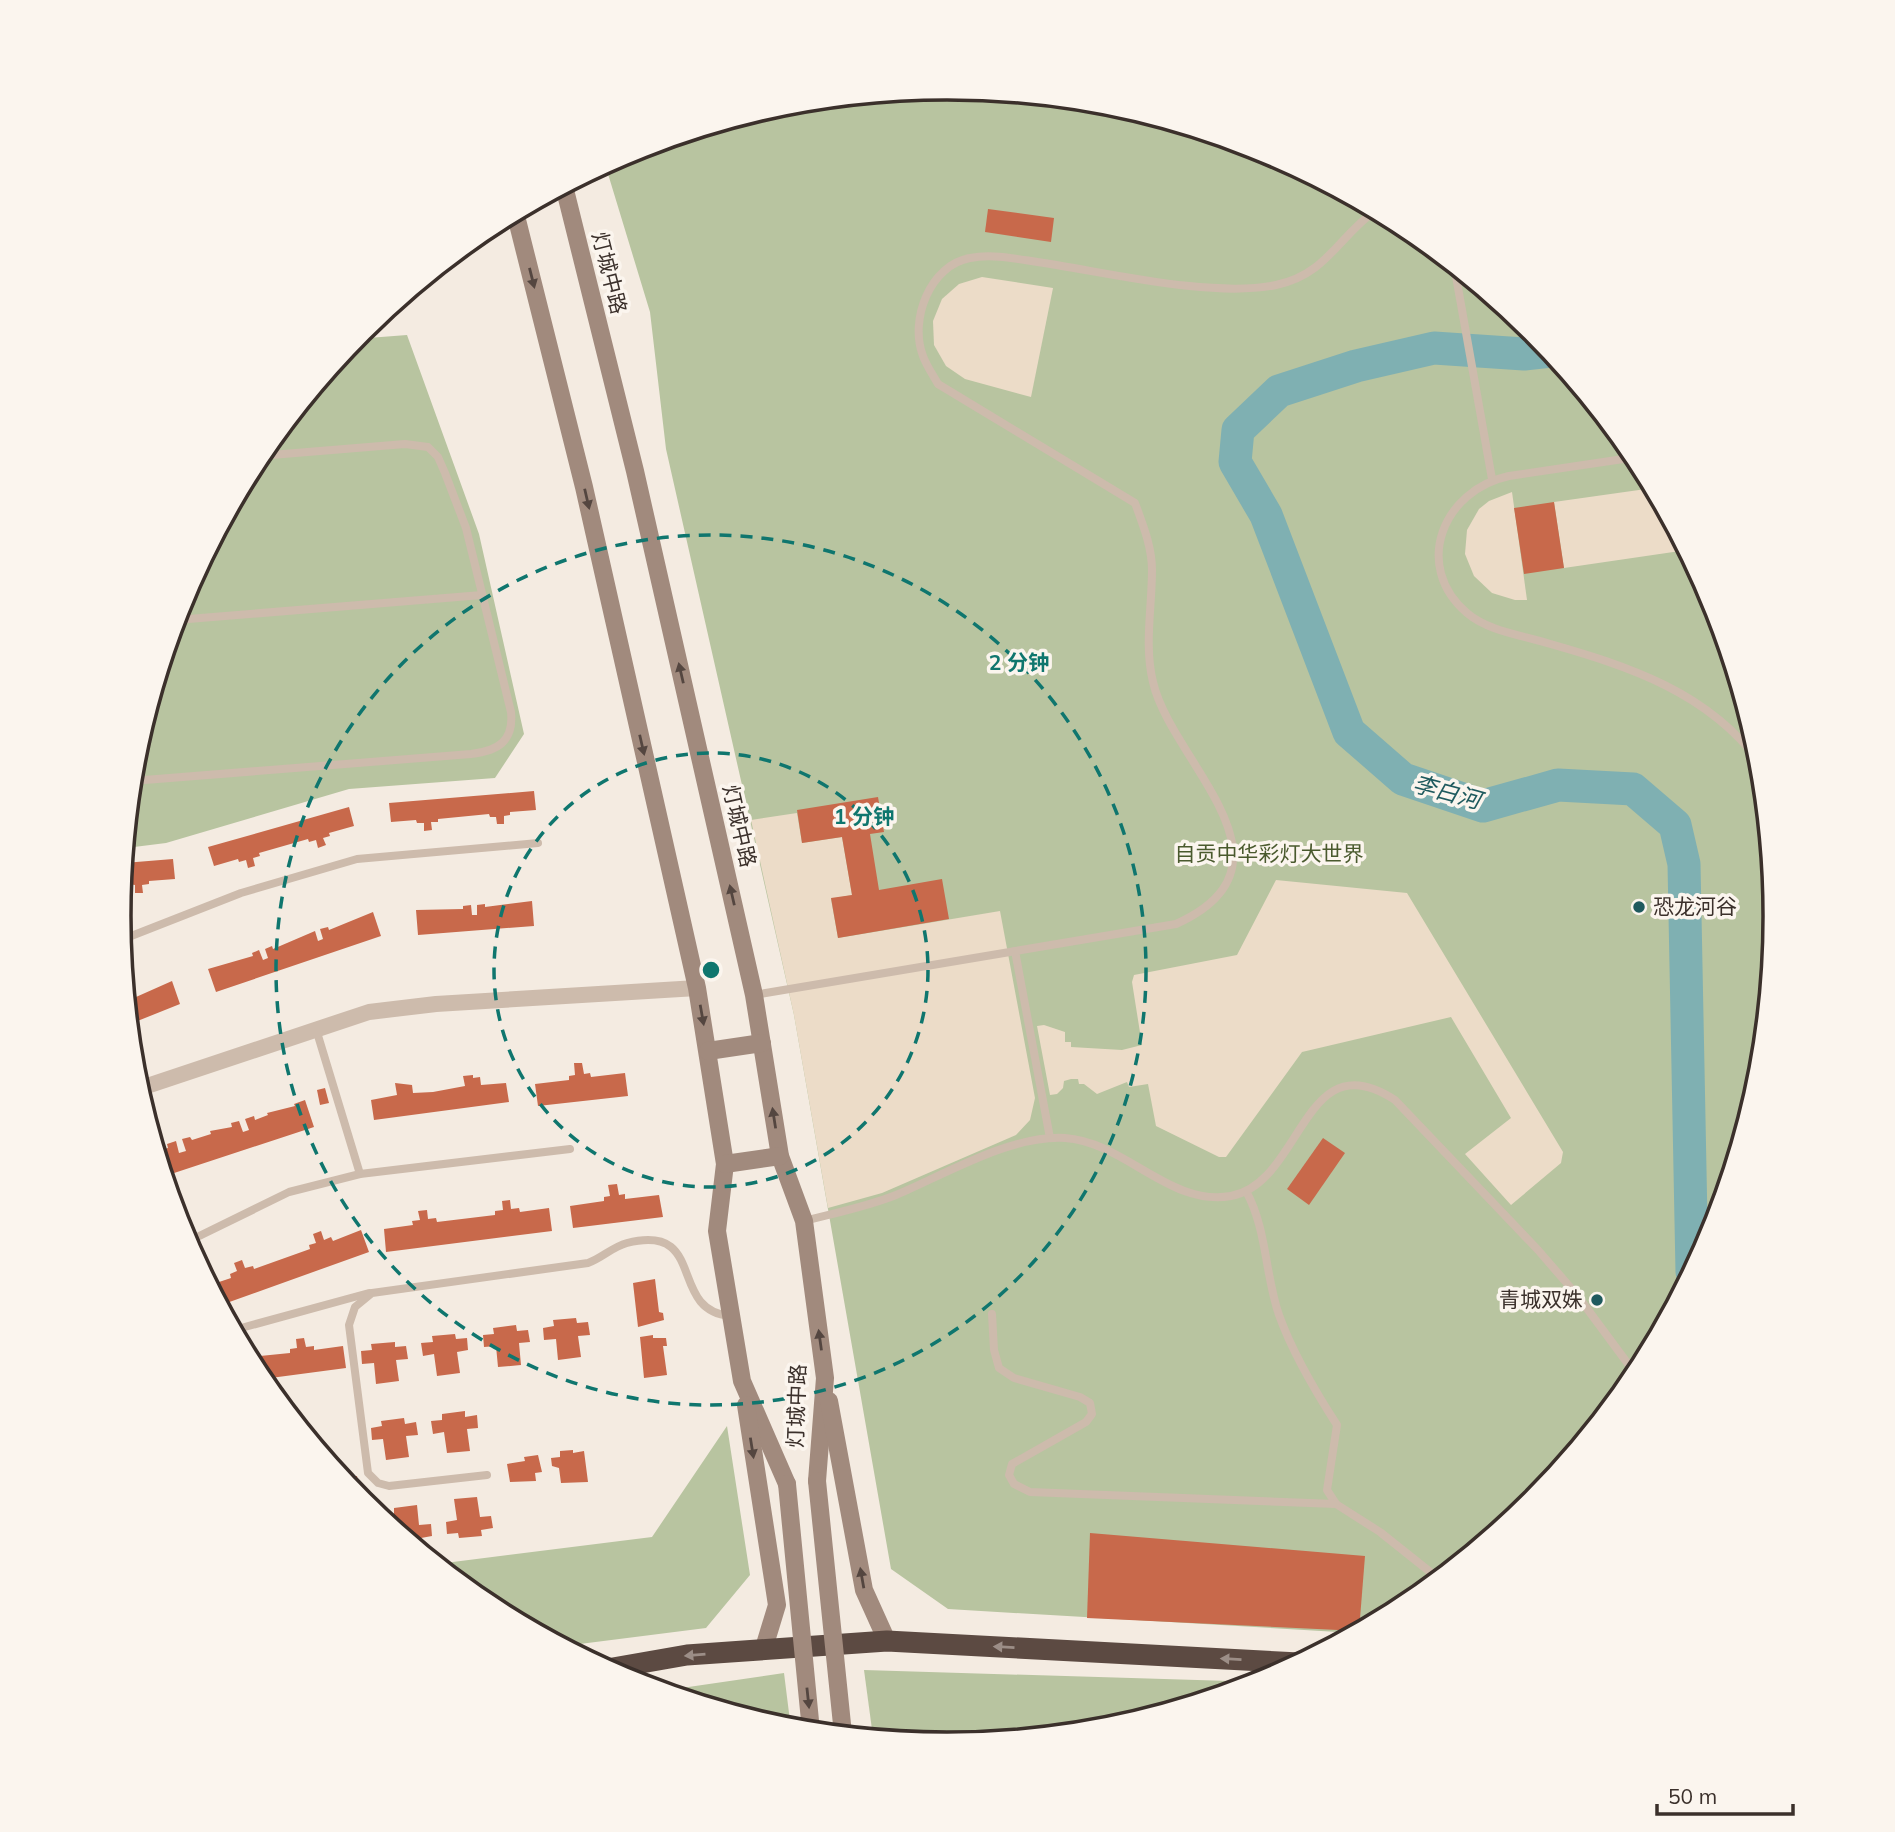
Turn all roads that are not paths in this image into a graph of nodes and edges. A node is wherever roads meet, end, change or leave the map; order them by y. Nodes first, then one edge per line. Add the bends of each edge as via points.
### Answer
1 (566, 195) edge
2 (1369, 217) edge
3 (518, 222) edge
4 (1457, 278) edge
5 (275, 455) edge
6 (1623, 459) edge
7 (1492, 479) junction
8 (482, 595) junction
9 (188, 619) edge
10 (1746, 748) edge
11 (143, 779) edge
12 (538, 843) dead end
13 (132, 936) edge
14 (1015, 951) junction
15 (697, 988) junction
16 (754, 995) junction
17 (316, 1029) junction
18 (762, 1043) junction
19 (708, 1051) junction
20 (149, 1084) edge
21 (1050, 1138) junction
22 (570, 1149) dead end
23 (780, 1156) junction
24 (725, 1164) junction
25 (360, 1174) junction
26 (1246, 1191) junction
27 (804, 1221) junction
28 (197, 1237) edge
29 (372, 1293) junction
30 (992, 1314) dead end
31 (730, 1316) junction
32 (243, 1328) edge
33 (1629, 1365) edge
34 (825, 1378) junction
35 (742, 1381) junction
36 (487, 1475) dead end
37 (1336, 1504) junction
38 (1431, 1573) edge
39 (887, 1641) junction
40 (763, 1651) junction
41 (1278, 1662) edge
42 (626, 1666) edge
43 (810, 1720) edge
44 (842, 1725) edge

16 -> 1 main road, 灯城中路 via 635,471
2 - 14 lane via 1304,277 1275,285 1237,290 1002,257 970,258 934,281 923,302 918,329 922,355 938,384 1135,503 1152,568 1148,641 1153,683 1174,734 1217,799 1232,835 1231,866 1225,881 1217,896 1189,918 1163,927
3 -> 15 main road, 灯城中路 via 584,487
4 - 7 lane
5 - 8 lane via 405,444 428,447 438,457 466,528
6 - 7 lane
7 - 10 lane via 1460,500 1444,525 1439,554 1454,600 1498,629 1611,661 1670,686 1725,725
8 - 9 lane
8 - 11 lane via 512,722 511,733 496,748 471,754
12 - 13 lane via 357,859 241,893
14 - 16 lane
14 - 21 lane
15 - 17 street via 436,1004 369,1012
15 -> 19 main road, 灯城中路
16 - 18 main road, 灯城中路
17 - 20 street
17 - 25 lane
18 - 19 main road
23 -> 18 main road, 灯城中路
19 - 24 main road, 灯城中路
21 - 26 lane via 1113,1150 1185,1191 1220,1197
21 - 27 lane via 1007,1147 893,1196
22 - 25 lane
23 - 24 main road
23 - 27 main road, 灯城中路
24 - 31 main road, 灯城中路 via 717,1231
25 - 28 lane via 289,1192
26 - 33 lane via 1271,1171 1322,1098 1352,1084 1381,1091 1395,1100 1538,1250
26 - 37 lane via 1257,1211 1279,1316 1337,1425 1327,1490
34 -> 27 main road, 灯城中路
29 - 31 lane via 588,1263 618,1246 652,1241 666,1244 681,1257 693,1293 703,1307
29 - 32 lane
29 - 36 lane via 355,1307 349,1325 368,1473 389,1486
30 - 37 lane via 999,1368 1014,1378 1080,1397 1090,1403 1092,1414 1086,1422 1012,1464 1009,1475 1014,1485 1030,1492
31 - 35 main road, 灯城中路
39 -> 34 main road via 864,1590
34 - 44 main road, 灯城中路, bridge via 817,1481
35 -> 40 main road via 778,1605
35 -> 43 main road, 灯城中路, bridge via 787,1484
37 - 38 lane
39 - 40 highway
41 -> 39 highway
40 -> 42 highway via 687,1655

